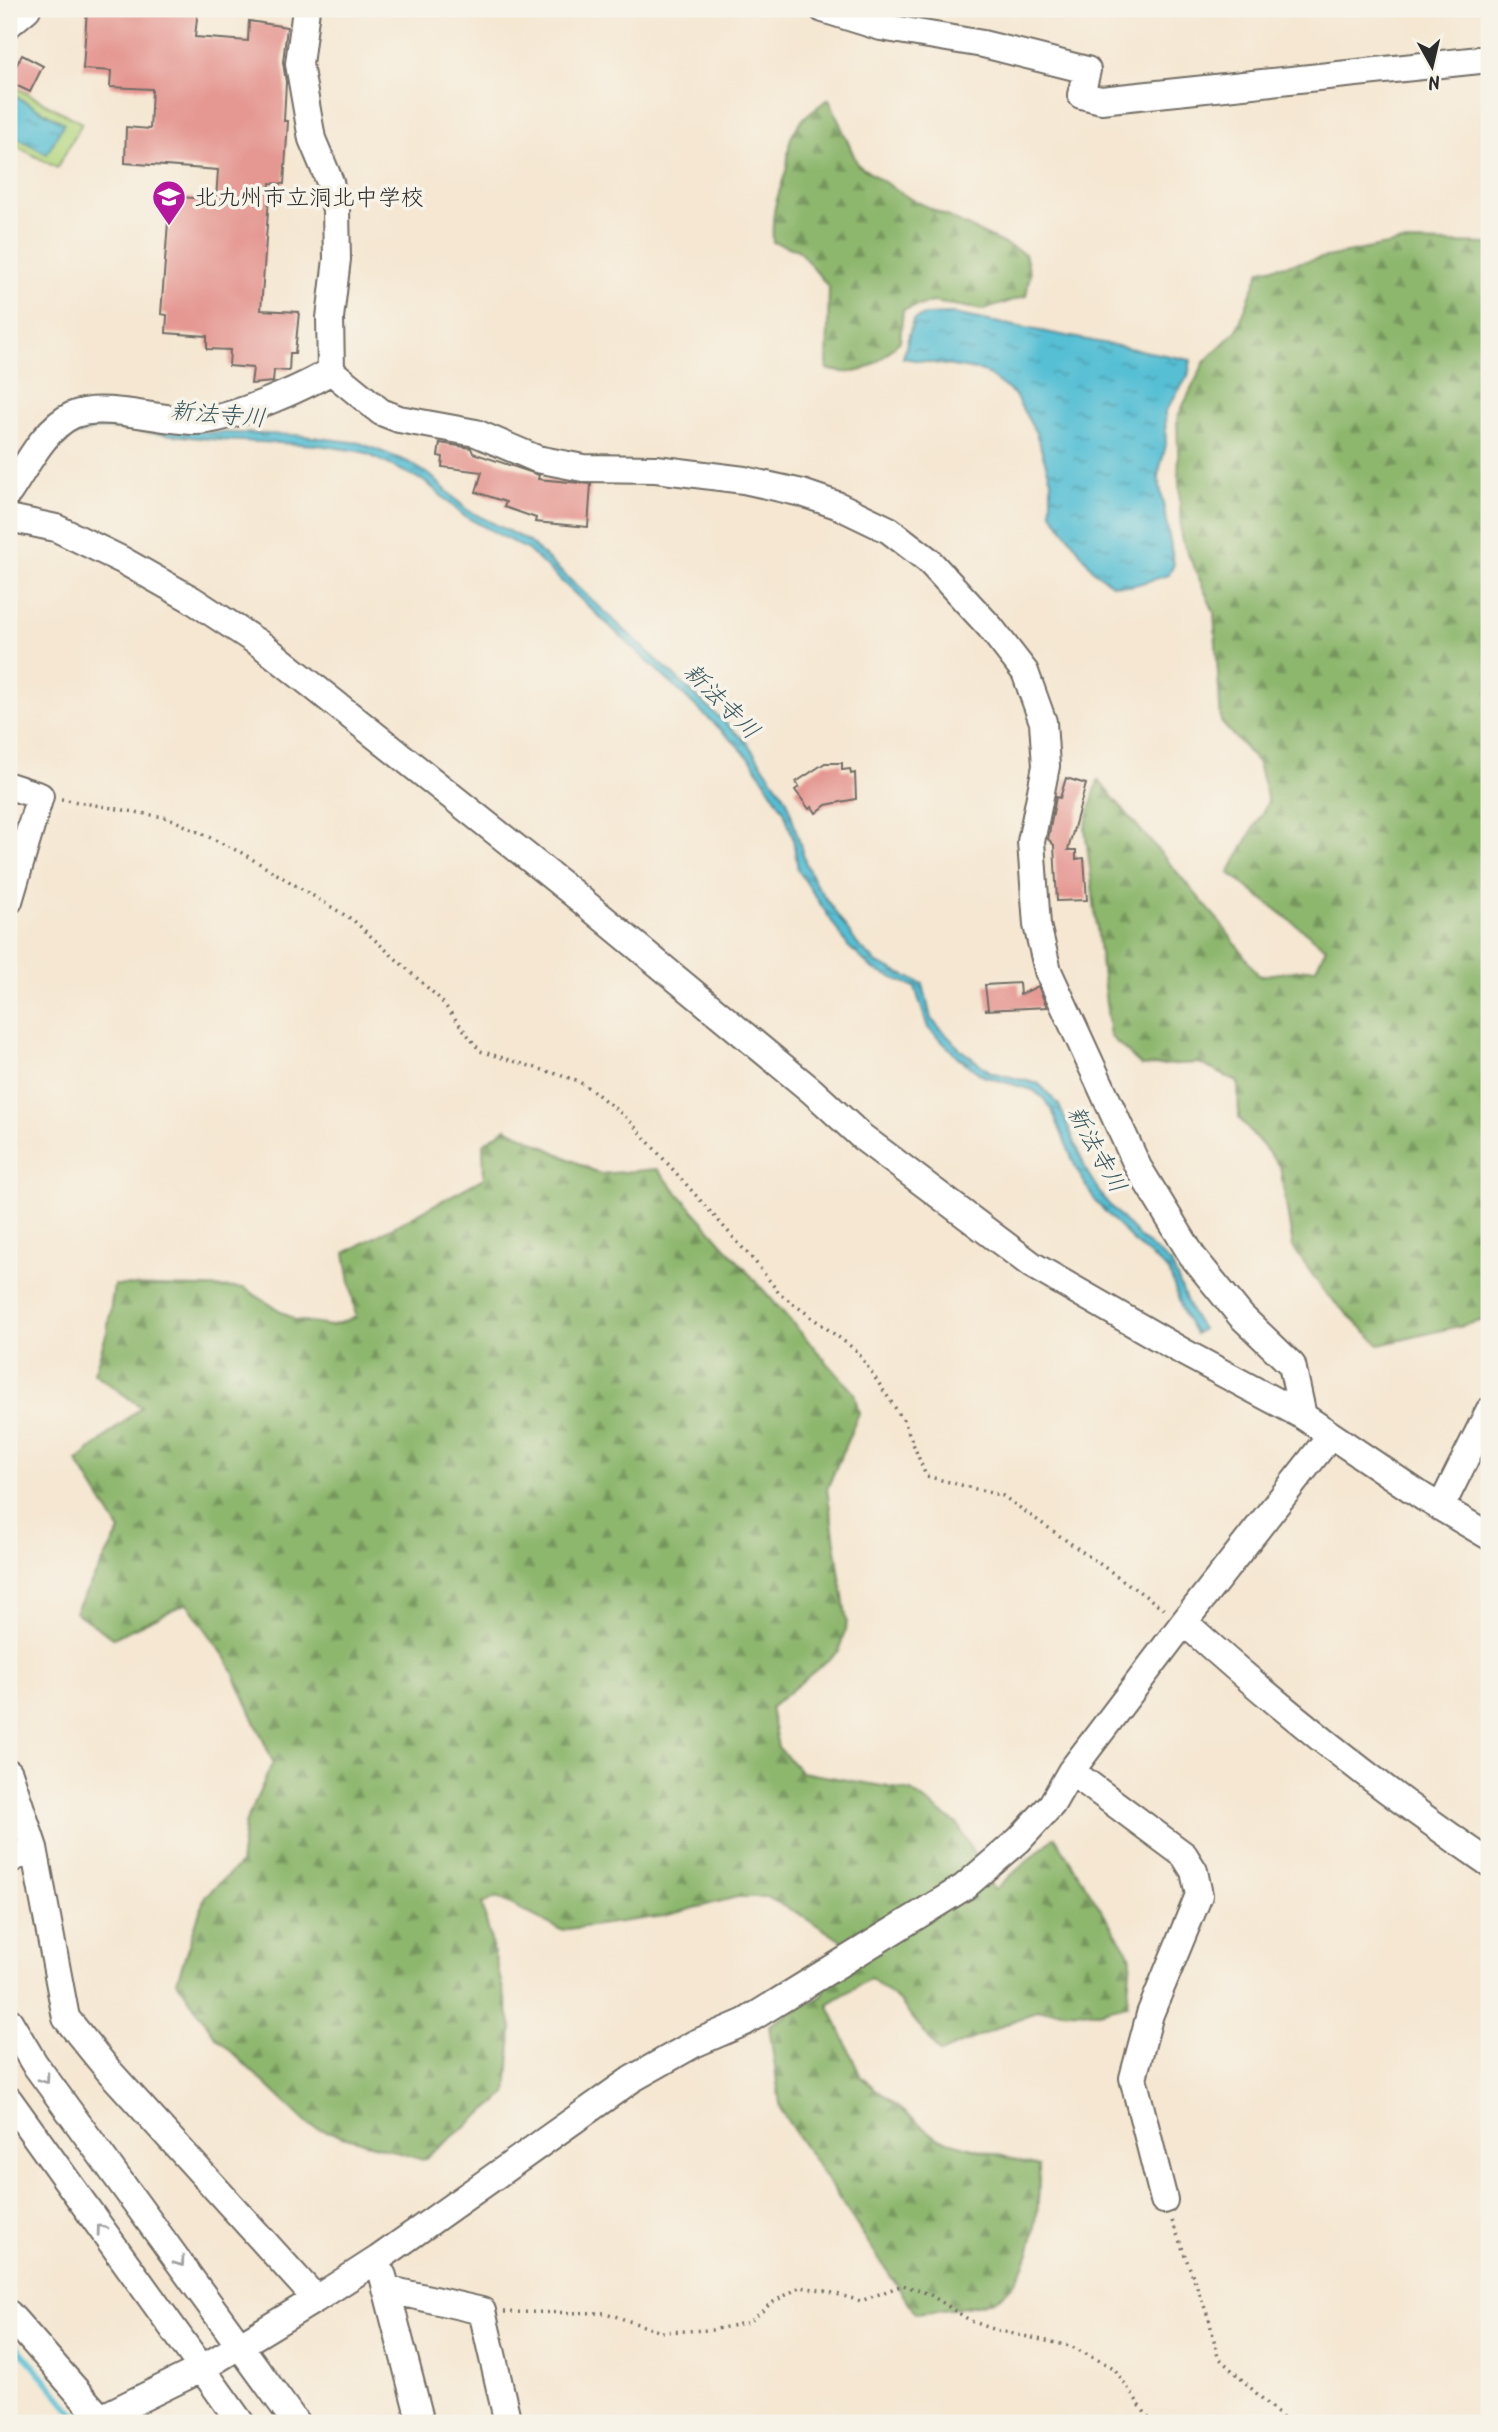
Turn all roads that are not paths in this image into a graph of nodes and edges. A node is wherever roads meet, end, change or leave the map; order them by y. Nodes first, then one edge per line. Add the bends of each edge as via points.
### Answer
1 (27, 9) edge
2 (306, 9) edge
3 (823, 9) edge
4 (9, 24) edge
5 (1489, 59) edge
6 (331, 372) junction
7 (9, 492) edge
8 (9, 518) edge
9 (9, 786) edge
10 (9, 901) edge
11 (1489, 1410) edge
12 (1303, 1416) junction
13 (1331, 1435) junction
14 (1441, 1507) junction
15 (1489, 1536) edge
16 (1184, 1622) junction
17 (1071, 1771) junction
18 (9, 1773) edge
19 (34, 1848) junction
20 (9, 1860) edge
21 (1489, 1863) edge
22 (9, 2021) edge
23 (9, 2100) edge
24 (1164, 2200) road end
25 (378, 2259) junction
26 (386, 2289) junction
27 (316, 2299) junction
28 (9, 2314) edge
29 (240, 2345) junction
30 (201, 2369) junction
31 (103, 2421) edge
32 (241, 2423) edge
33 (296, 2423) edge
34 (421, 2423) edge
35 (508, 2423) edge

1 - 4 street
2 - 6 street via 299,64 312,139 336,210
3 - 5 street via 881,27 983,44 1087,70 1082,96 1101,100
6 - 7 street via 259,404 199,421 107,411 75,414 53,429
6 - 12 street via 381,412 476,433 537,459 583,468 656,469 744,480 836,505 889,530 928,561 972,608 1025,672 1043,722 1046,766 1031,842 1037,925 1048,971 1138,1167 1193,1257 1241,1316 1292,1365
8 - 12 street via 56,528 122,560 263,646 569,890 862,1137 1010,1249 1106,1308
9 - 10 street via 40,796
11 - 14 street
12 - 13 street
13 - 14 street
13 - 16 street
14 - 15 street
16 - 17 street
16 - 21 street via 1270,1700 1428,1822
17 - 24 street via 1184,1855 1194,1871 1199,1895 1150,2014 1133,2078
17 - 25 street via 1052,1804 1019,1840 964,1887 745,2022 632,2078
18 - 19 street
19 - 20 street
19 - 27 street via 66,2018
22 -> 29 street via 34,2063
30 -> 23 street
25 - 26 street
25 - 27 street
26 - 34 street
26 - 35 street via 482,2311
27 - 29 street
28 - 31 street
29 - 30 street
29 - 33 street
30 - 31 street
30 - 32 street

